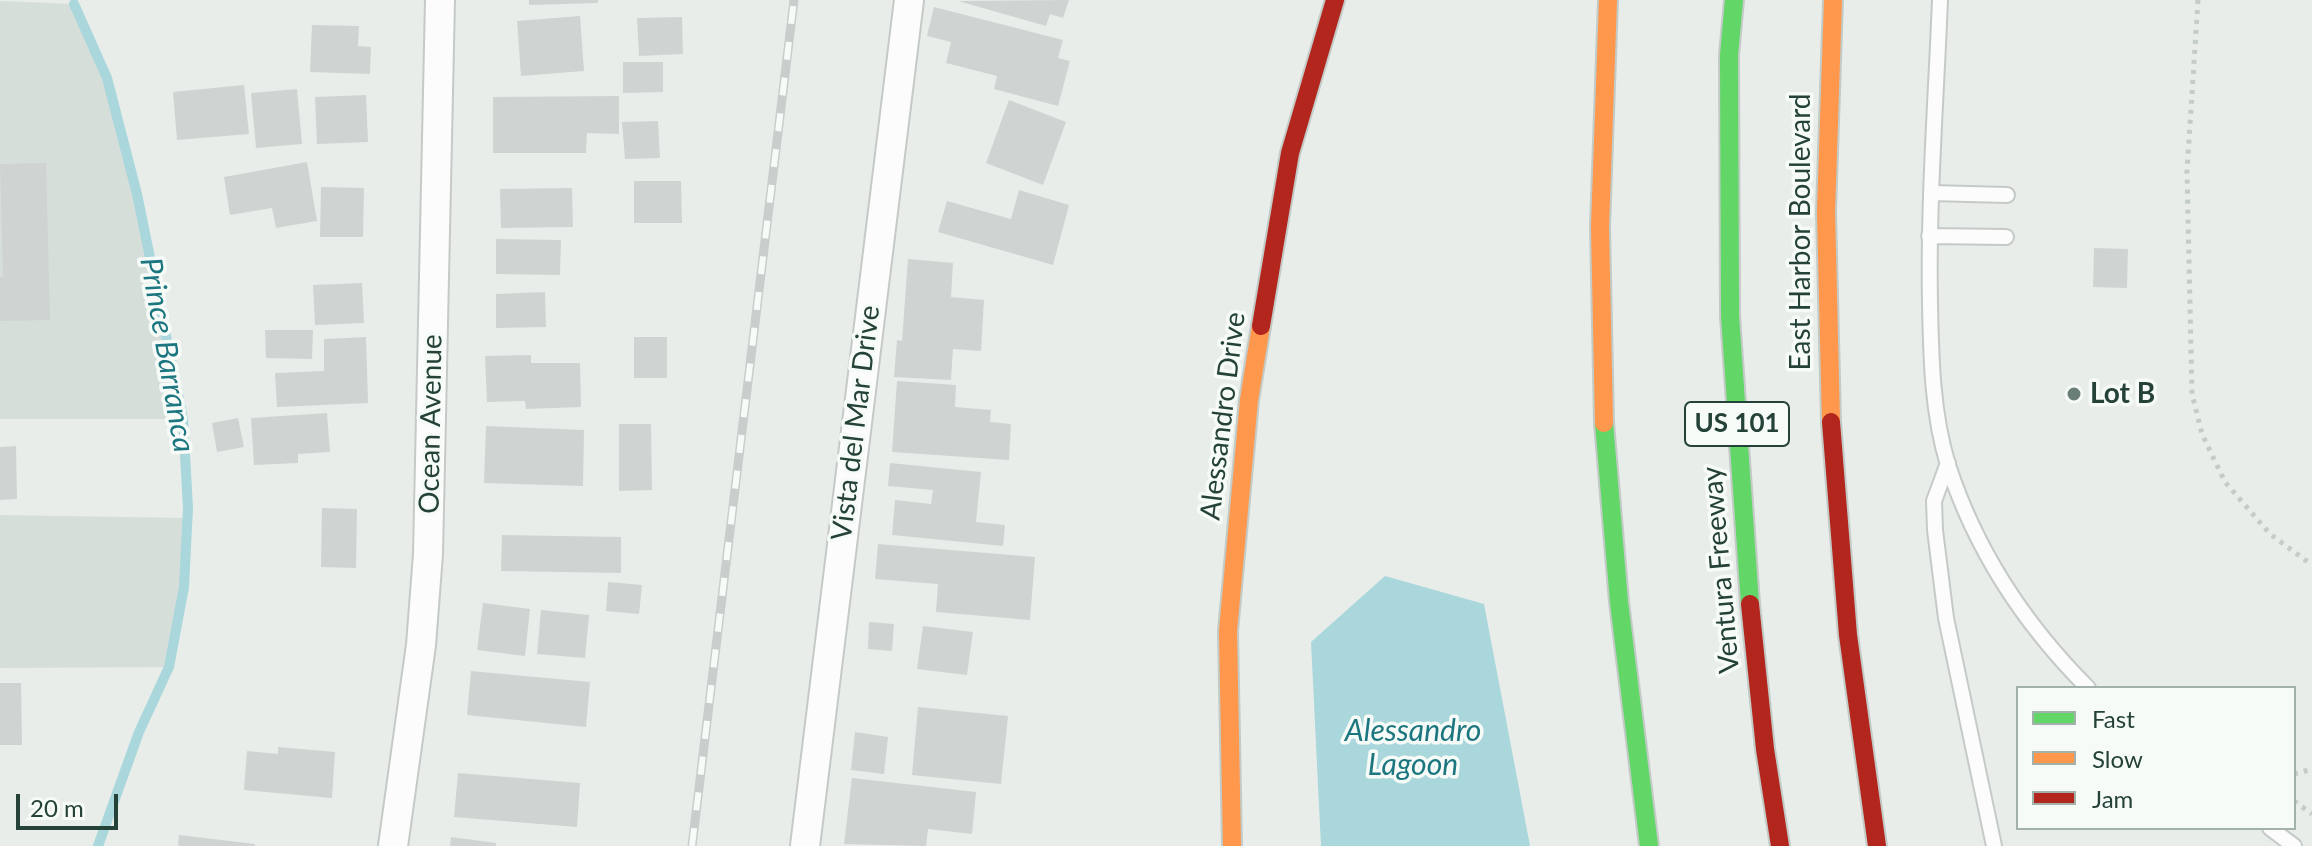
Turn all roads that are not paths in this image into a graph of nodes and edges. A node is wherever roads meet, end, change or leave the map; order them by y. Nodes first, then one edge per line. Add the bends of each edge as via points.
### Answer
1 (440, 0) edge
2 (909, 0) edge
3 (1335, 0) edge
4 (1608, 0) edge
5 (1734, 0) edge
6 (1833, 0) edge
7 (1940, 0) edge
8 (1931, 193) junction
9 (2007, 195) dead end
10 (1929, 236) junction
11 (2006, 237) dead end
12 (1948, 463) junction
13 (2086, 686) edge
14 (2273, 830) edge
15 (393, 846) edge
16 (805, 846) edge
17 (1232, 846) edge
18 (1649, 846) edge
19 (1780, 846) edge
20 (1877, 846) edge
21 (1994, 846) edge
22 (2294, 846) edge

1 - 15 street, Ocean Avenue via 428,554
2 - 16 street, Vista del Mar Drive
3 - 17 main road, Alessandro Drive via 1290,153 1249,400 1228,631
4 - 18 main road via 1600,266 1605,451 1623,651
5 - 19 main road, Ventura Freeway / US 101 via 1729,55 1730,316 1745,555
6 - 20 main road, East Harbor Boulevard via 1826,189 1831,435 1853,681
7 - 8 lane
8 - 9 lane
8 - 10 lane
10 - 11 lane
10 - 12 lane via 1934,397
12 - 13 lane via 1978,540 2014,602
12 - 21 lane via 1934,501 1935,530 1946,618
14 - 22 lane

